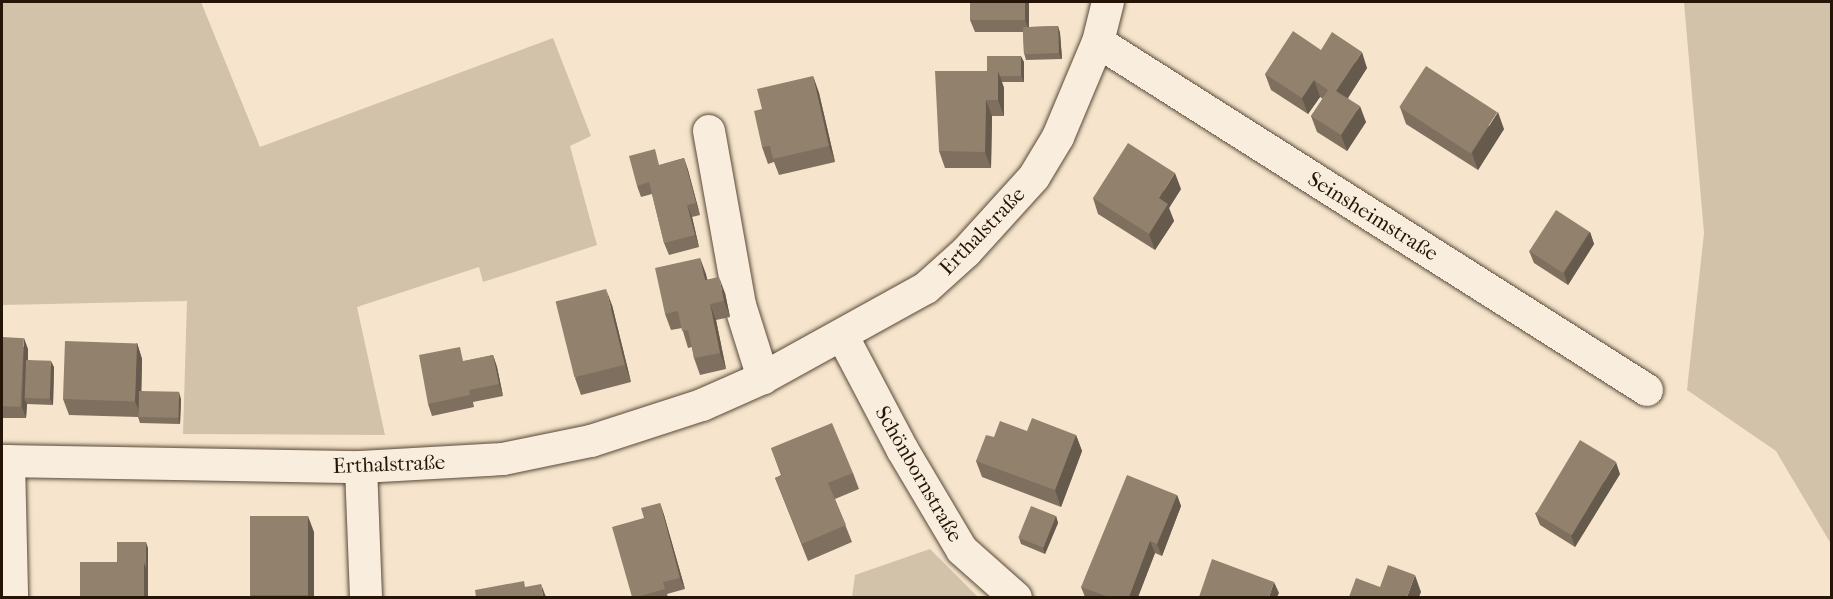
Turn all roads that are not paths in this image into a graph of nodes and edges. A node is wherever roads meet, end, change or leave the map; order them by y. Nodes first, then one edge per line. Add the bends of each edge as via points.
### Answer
1 (1108, 2) edge
2 (1098, 42) junction
3 (709, 131) dead end
4 (842, 335) junction
5 (763, 378) junction
6 (1647, 390) dead end
7 (5, 461) edge
8 (361, 467) junction
9 (12, 597) edge
10 (366, 597) edge
11 (1016, 597) edge

1 - 2 street, Erthalstraße
2 - 4 street, Erthalstraße via 1058,137 1034,177 966,252 926,288
2 - 6 street, Seinsheimstraße
3 - 5 street via 740,305
4 - 5 street, Erthalstraße
4 - 11 street, Schönbornstraße via 902,449 962,549
5 - 8 street, Erthalstraße via 702,405 591,441 503,459
7 - 8 street, Erthalstraße
7 - 9 street
8 - 10 street

